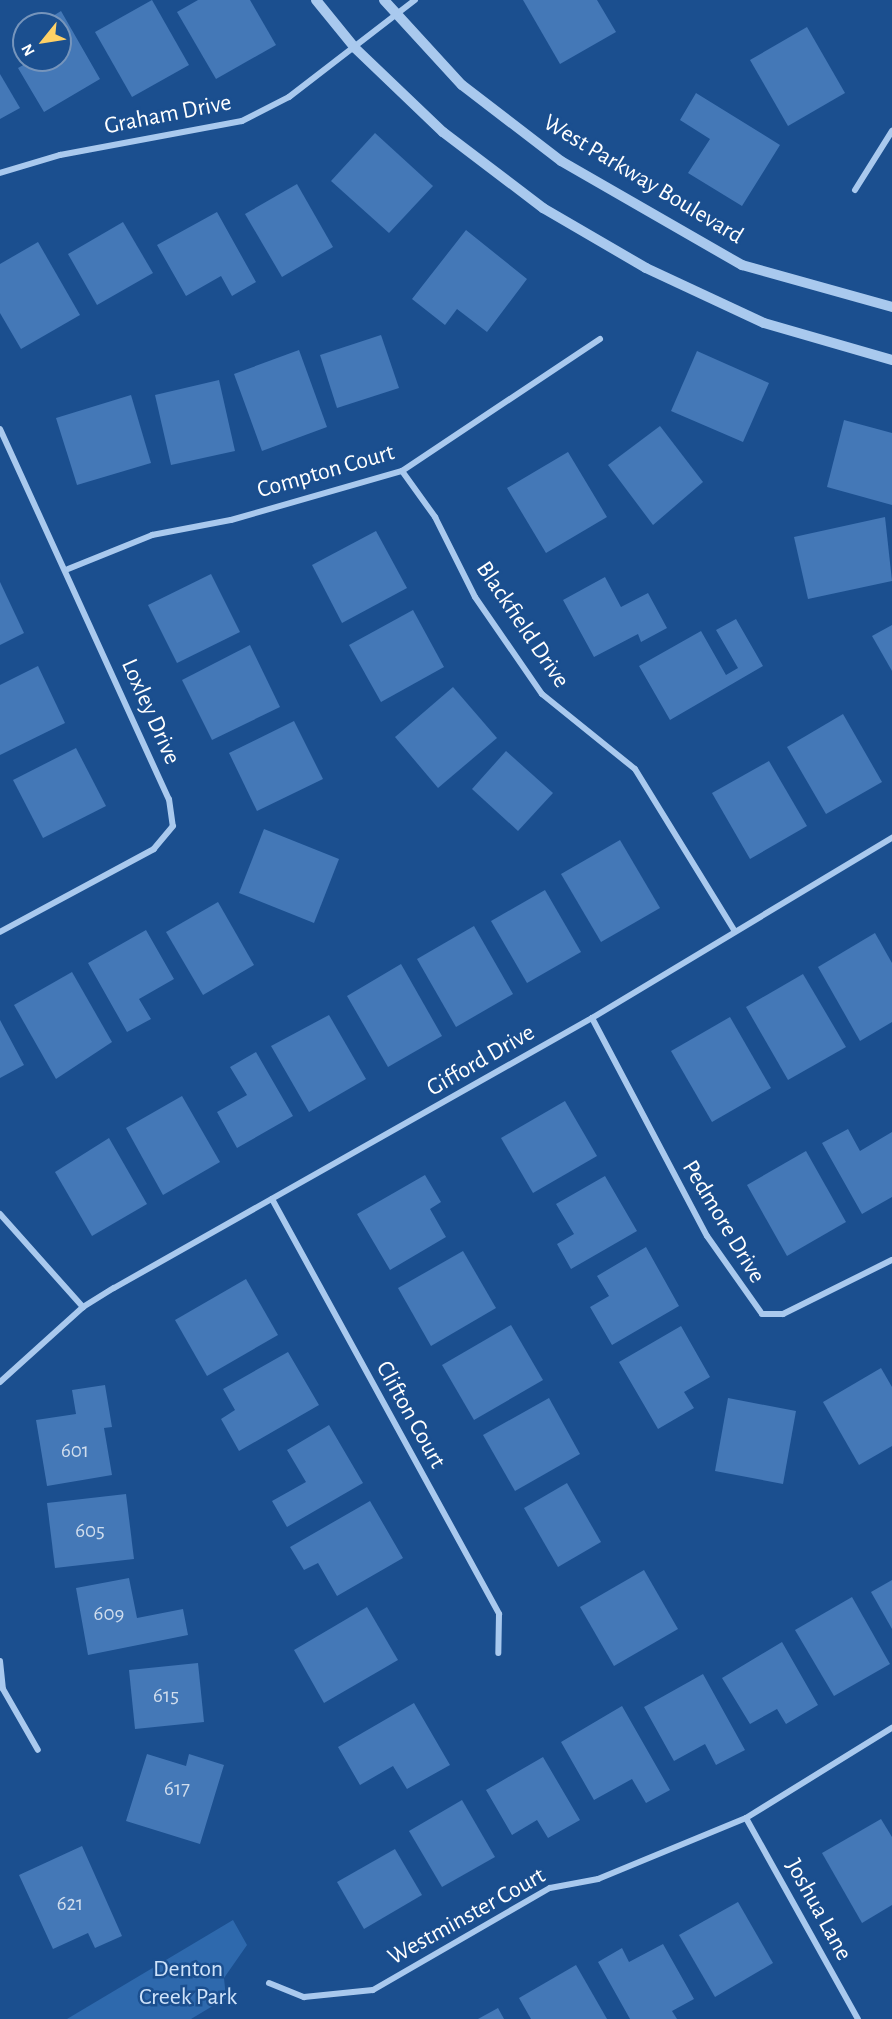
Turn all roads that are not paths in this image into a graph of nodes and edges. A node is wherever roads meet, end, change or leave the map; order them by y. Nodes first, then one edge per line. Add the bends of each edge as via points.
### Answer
1 (315, 0) edge
2 (384, 0) edge
3 (415, 0) edge
4 (396, 18) junction
5 (355, 48) junction
6 (892, 131) edge
7 (0, 173) edge
8 (855, 190) dead end
9 (892, 307) edge
10 (600, 339) dead end
11 (892, 360) edge
12 (0, 429) edge
13 (402, 471) junction
14 (68, 569) junction
15 (892, 838) edge
16 (734, 930) junction
17 (0, 932) edge
18 (592, 1018) junction
19 (272, 1199) junction
20 (0, 1214) edge
21 (892, 1260) edge
22 (83, 1307) junction
23 (0, 1382) edge
24 (498, 1653) dead end
25 (0, 1661) edge
26 (892, 1728) edge
27 (38, 1750) dead end
28 (746, 1818) junction
29 (269, 1983) dead end
30 (858, 2019) edge

1 - 5 street
2 - 4 street, West Parkway Boulevard
3 - 4 street, Graham Drive
4 - 5 street, Graham Drive
4 - 9 street, West Parkway Boulevard via 462,85 561,161 742,265
5 - 7 street, Graham Drive via 289,97 242,121 60,155
5 - 11 street via 443,132 543,208 646,267 764,322
6 - 8 street
10 - 13 street, Compton Court
12 - 14 street, Loxley Drive
13 - 14 street, Compton Court via 231,520 152,535
13 - 16 street, Blackfield Drive via 435,517 475,597 542,694 635,769
14 - 17 street, Loxley Drive via 169,799 173,826 154,849
15 - 16 street, Gifford Drive
16 - 18 street, Gifford Drive
18 - 19 street, Gifford Drive
18 - 21 street, Pedmore Drive via 707,1236 762,1314 783,1314
19 - 22 street, Gifford Drive
19 - 24 street, Clifton Court via 499,1614
20 - 22 street
22 - 23 street, Gifford Drive
25 - 27 street via 3,1689
26 - 28 street, Westminster Court
28 - 29 street, Westminster Court via 597,1880 550,1888 373,1990 304,1997
28 - 30 street, Joshua Lane

